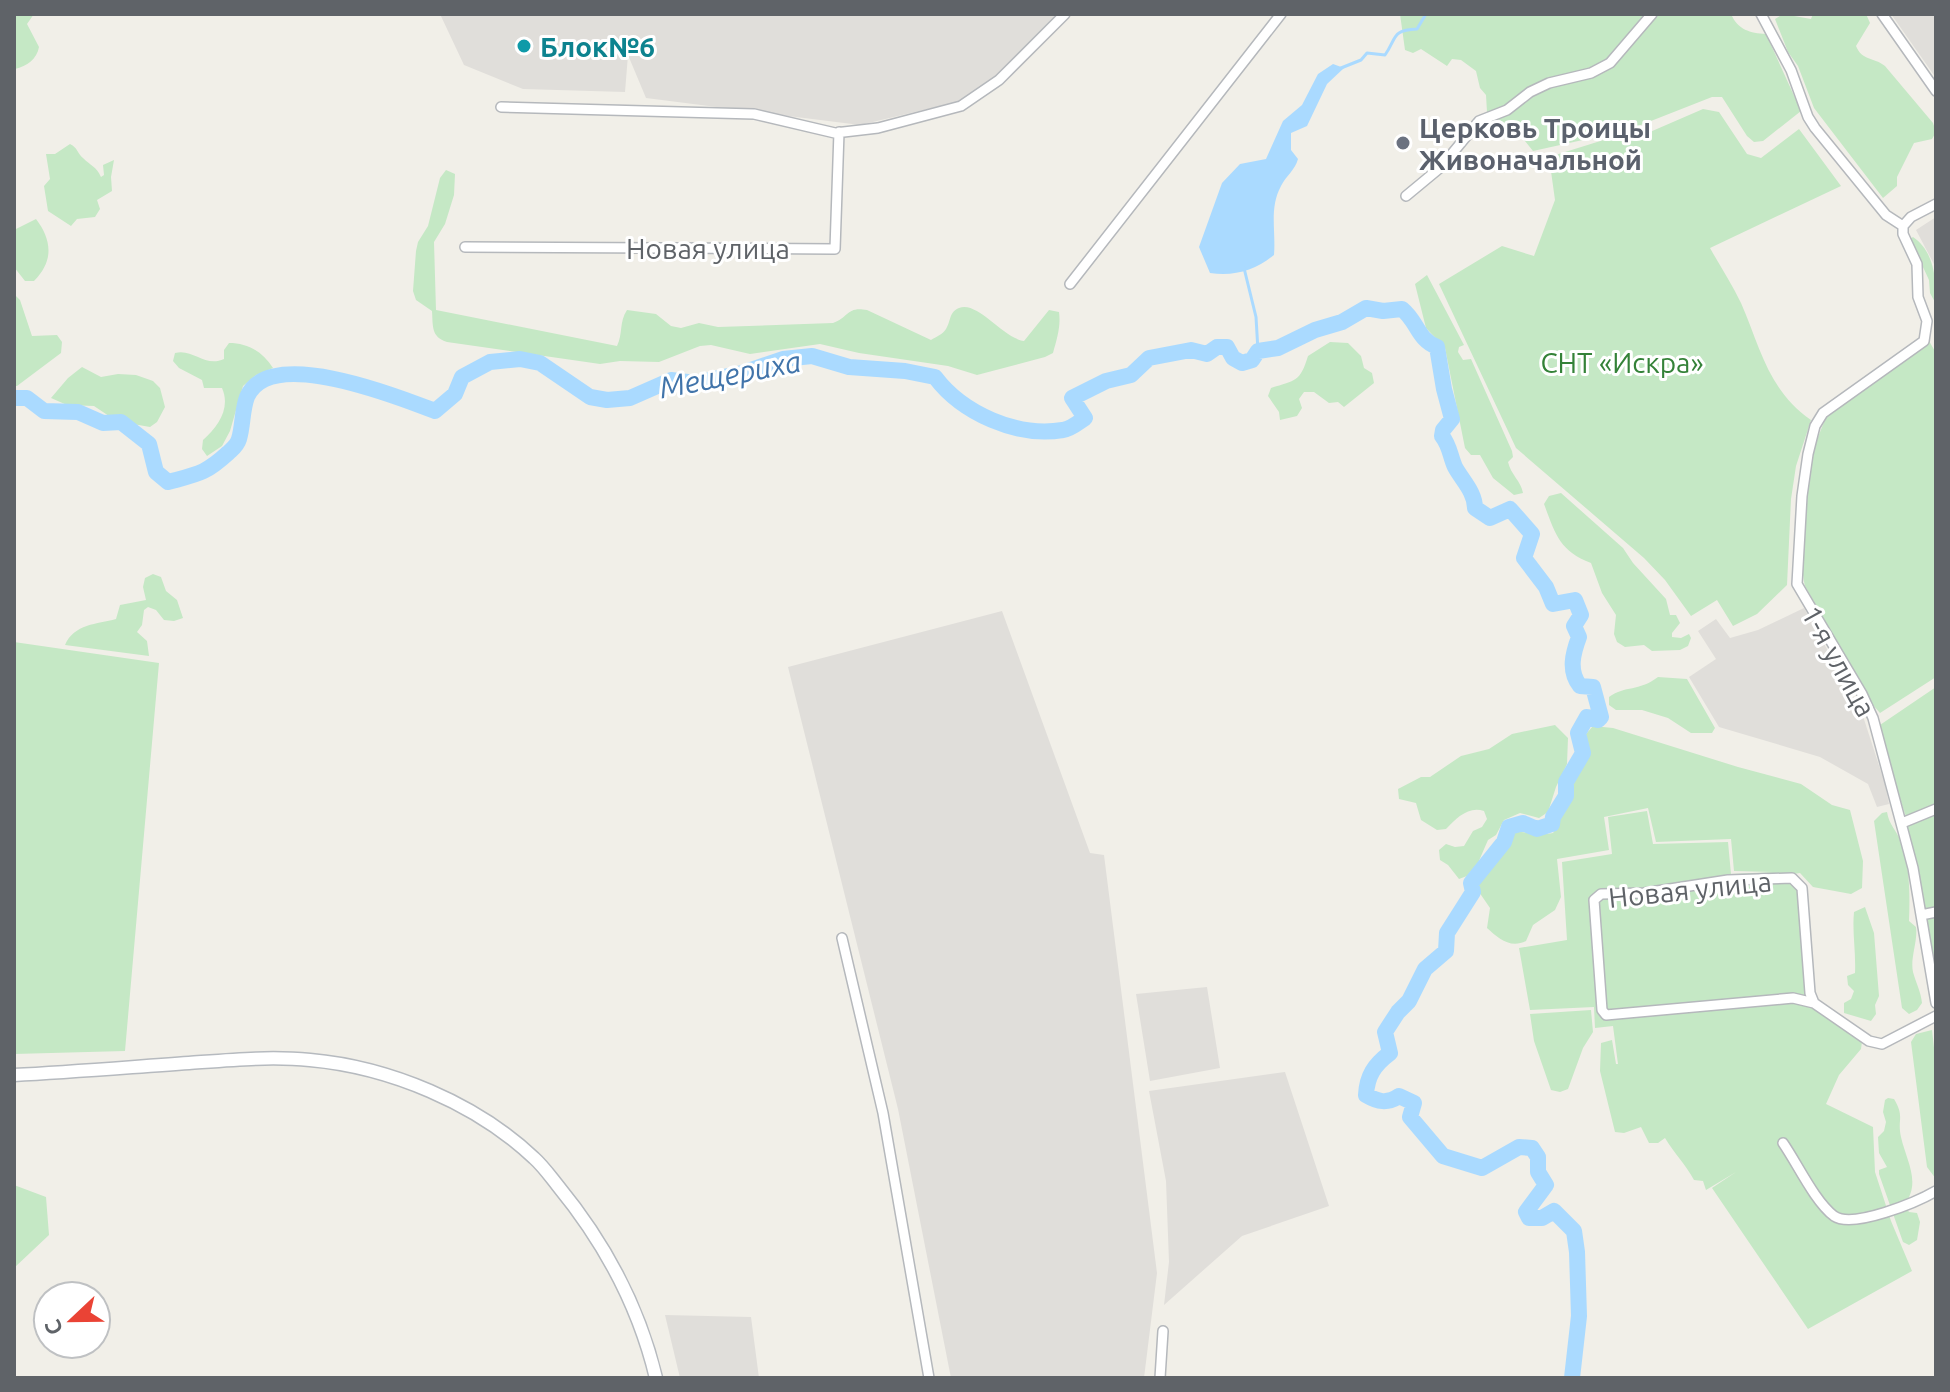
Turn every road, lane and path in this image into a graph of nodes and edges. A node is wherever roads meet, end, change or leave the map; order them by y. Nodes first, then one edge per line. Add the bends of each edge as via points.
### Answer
1 (1065, 14) edge
2 (1281, 14) edge
3 (1652, 14) edge
4 (1761, 14) edge
5 (1882, 14) edge
6 (1936, 91) edge
7 (501, 107) dead end
8 (839, 132) junction
9 (1406, 196) dead end
10 (1936, 204) edge
11 (1903, 226) junction
12 (465, 247) dead end
13 (1070, 284) dead end
14 (1936, 809) edge
15 (1902, 823) junction
16 (1936, 912) edge
17 (1921, 915) junction
18 (842, 938) dead end
19 (1814, 1003) junction
20 (1936, 1003) edge
21 (1936, 1016) edge
22 (14, 1075) edge
23 (1783, 1143) dead end
24 (1936, 1191) edge
25 (1163, 1331) dead end
26 (656, 1378) edge
27 (929, 1378) edge
28 (1160, 1378) edge

1 - 8 street via 999,80 961,106 878,128
2 - 13 street
3 - 9 street via 1610,63 1549,83 1479,121 1441,167
4 - 11 street via 1815,128 1886,215
5 - 6 street
7 - 8 street via 754,114
8 - 12 street, Новая улица via 835,249
10 - 11 street
11 - 15 street, 1-я улица via 1917,264 1918,297 1927,321 1924,341 1823,413 1815,426 1798,537 1797,584 1868,706
14 - 15 street
15 - 17 street, 1-я улица
16 - 17 street
17 - 20 street, 1-я улица
18 - 27 street via 883,1113
19 - 19 street, Новая улица via 1766,999 1606,1015 1594,900 1601,894 1792,878 1802,888
19 - 21 street, Новая улица via 1869,1041 1882,1044
22 - 26 street via 307,1059 349,1064 441,1097 495,1127 535,1159 570,1200 622,1283
23 - 24 street via 1835,1217 1846,1220 1899,1209
25 - 28 street

